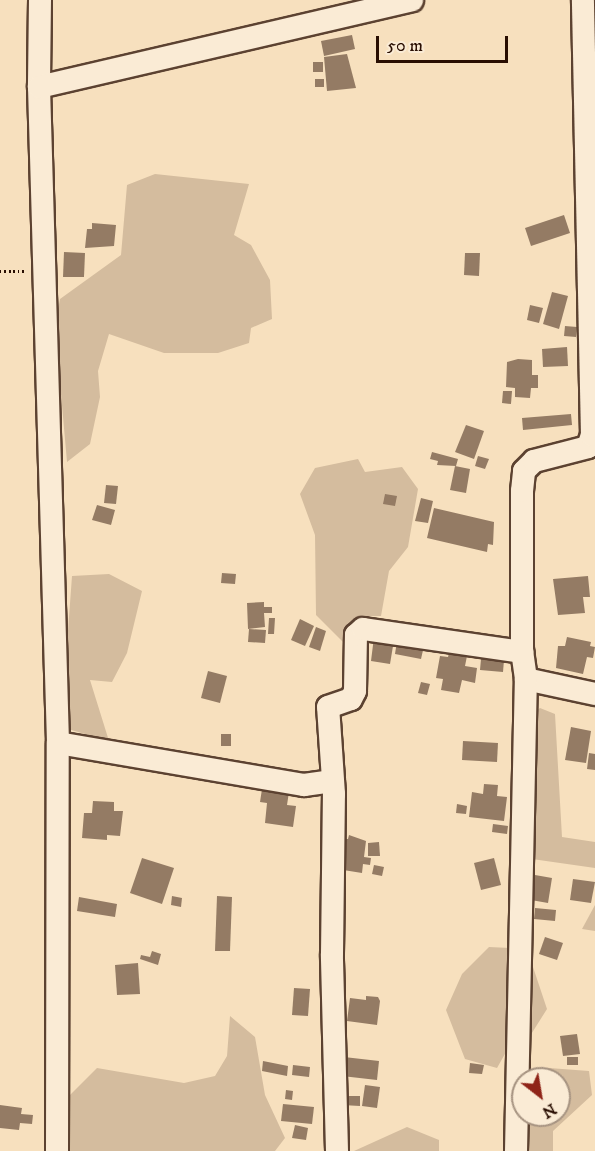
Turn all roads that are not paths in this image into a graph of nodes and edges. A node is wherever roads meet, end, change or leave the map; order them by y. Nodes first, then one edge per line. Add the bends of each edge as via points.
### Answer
1 (40, 0) edge
2 (412, 0) edge
3 (583, 0) edge
4 (39, 87) junction
5 (522, 652) junction
6 (526, 679) junction
7 (595, 694) edge
8 (58, 743) junction
9 (331, 781) junction
10 (57, 1151) edge
11 (337, 1151) edge
12 (516, 1151) edge

1 - 4 street
2 - 4 street
3 - 5 street via 591,435 588,447 534,461 524,471 520,522
4 - 8 street
5 - 6 street
5 - 9 street via 363,629 356,635 355,691 351,699 328,707
6 - 7 street
6 - 12 street
8 - 9 street via 304,785
8 - 10 street
9 - 11 street

